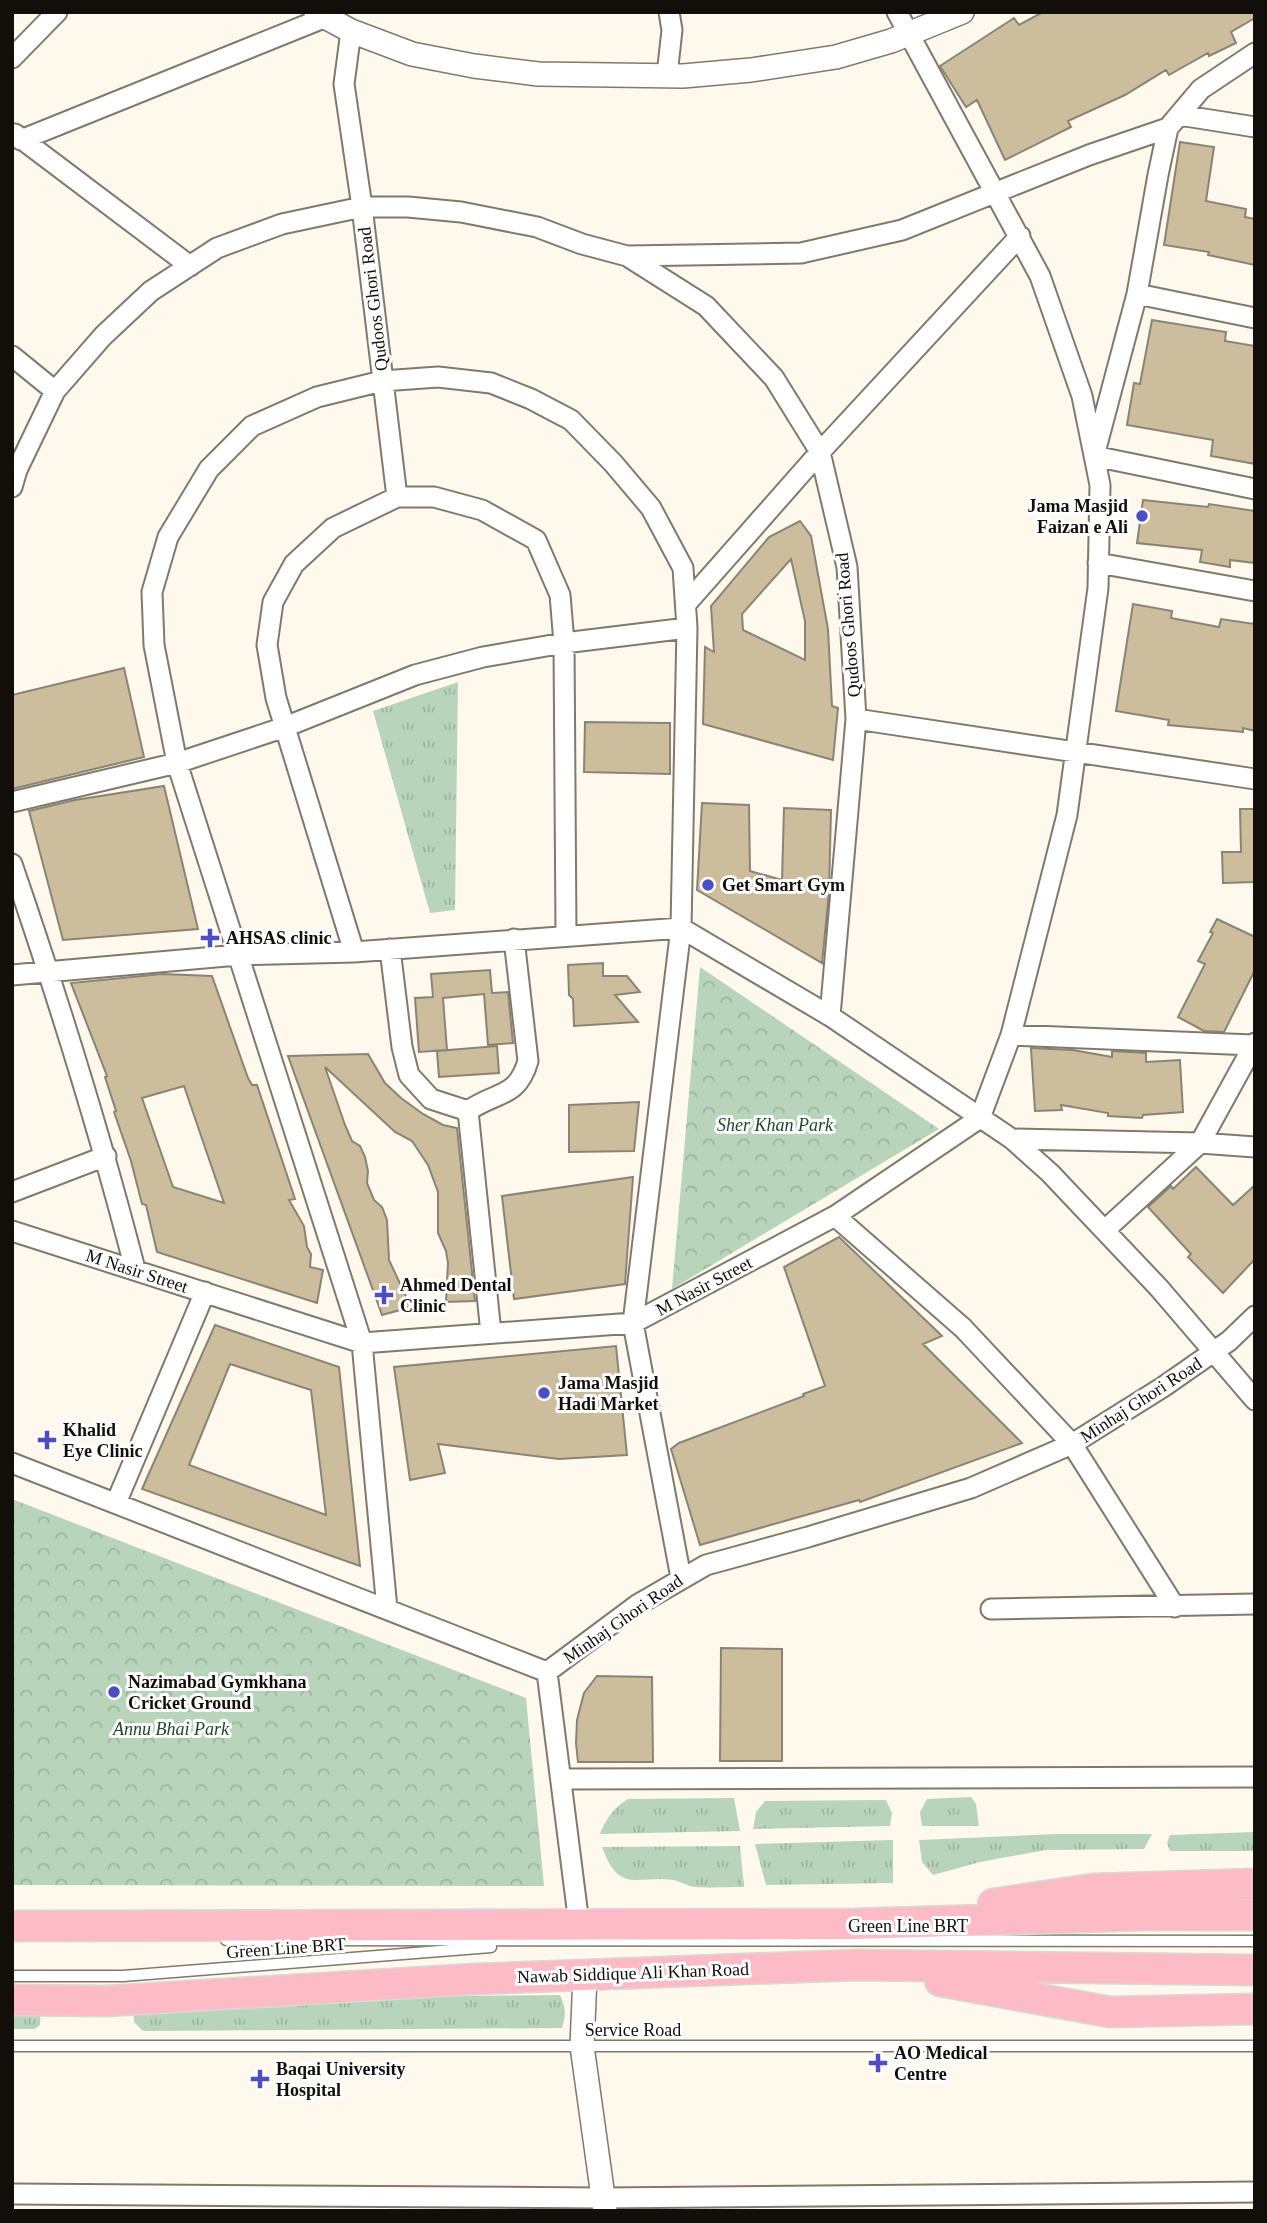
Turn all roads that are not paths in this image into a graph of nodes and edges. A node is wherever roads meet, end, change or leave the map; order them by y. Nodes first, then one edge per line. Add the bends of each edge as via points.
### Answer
1 (57, 12) edge
2 (669, 12) edge
3 (897, 12) edge
4 (962, 12) edge
5 (321, 14) edge
6 (351, 32) junction
7 (908, 34) junction
8 (1255, 53) edge
9 (12, 58) edge
10 (667, 75) junction
11 (1174, 121) junction
12 (1255, 127) edge
13 (17, 136) edge
14 (996, 193) junction
15 (362, 207) junction
16 (1020, 236) junction
17 (627, 256) junction
18 (190, 266) junction
19 (1137, 294) junction
20 (1255, 318) edge
21 (12, 356) edge
22 (382, 381) junction
23 (55, 391) junction
24 (820, 452) junction
25 (1094, 456) junction
26 (12, 487) edge
27 (1255, 489) edge
28 (397, 497) junction
29 (1098, 563) junction
30 (1255, 591) edge
31 (686, 604) junction
32 (687, 628) junction
33 (564, 643) junction
34 (856, 719) junction
35 (285, 727) junction
36 (1075, 753) junction
37 (177, 763) junction
38 (1255, 779) edge
39 (12, 802) edge
40 (12, 864) edge
41 (681, 928) junction
42 (566, 935) junction
43 (514, 939) junction
44 (390, 949) junction
45 (354, 952) junction
46 (238, 955) junction
47 (49, 970) junction
48 (12, 975) edge
49 (830, 1016) junction
50 (1011, 1035) junction
51 (1254, 1044) edge
52 (468, 1111) junction
53 (980, 1118) junction
54 (1012, 1139) junction
55 (1200, 1143) junction
56 (1255, 1147) edge
57 (106, 1156) junction
58 (12, 1192) edge
59 (835, 1216) junction
60 (1105, 1230) junction
61 (12, 1231) edge
62 (135, 1269) junction
63 (205, 1292) junction
64 (1255, 1316) edge
65 (633, 1323) junction
66 (491, 1333) junction
67 (362, 1343) junction
68 (1214, 1352) junction
69 (1255, 1400) edge
70 (1072, 1444) junction
71 (12, 1463) edge
72 (116, 1503) junction
73 (681, 1578) junction
74 (1255, 1604) edge
75 (1175, 1607) junction
76 (387, 1609) junction
77 (990, 1609) dead end
78 (547, 1672) junction
79 (1255, 1777) edge
80 (561, 1779) junction
81 (1255, 1884) edge
82 (1255, 1915) edge
83 (854, 1924) junction
84 (12, 1926) edge
85 (570, 1933) junction
86 (219, 1940) dead end
87 (1255, 1941) edge
88 (1145, 1942) junction
89 (855, 1965) junction
90 (1255, 1970) edge
91 (12, 1976) edge
92 (585, 1976) junction
93 (12, 2000) edge
94 (1255, 2009) edge
95 (12, 2046) edge
96 (582, 2046) junction
97 (1255, 2046) edge
98 (1255, 2192) edge
99 (12, 2194) edge
100 (39, 2202) edge
101 (1059, 2202) edge
102 (354, 2204) edge
103 (604, 2204) edge

1 - 9 street
2 - 10 street via 672,30
3 - 7 street
4 - 7 street
5 - 6 street
5 - 13 street
6 - 10 street via 412,54 474,66 538,74
6 - 15 street via 344,84
7 - 10 street via 836,57 751,70
7 - 14 street
8 - 11 street via 1201,89
11 - 12 street
11 - 14 street
11 - 19 street via 1157,175
13 - 18 street
14 - 16 street
14 - 17 street via 902,230 801,253
15 - 17 street, Qudoos Ghori Road via 461,212 537,227
15 - 18 street via 282,224 217,248
15 - 22 street, Qudoos Ghori Road
16 - 24 street
16 - 25 street via 1040,276 1078,384
17 - 24 street, Qudoos Ghori Road via 706,306 774,379
18 - 23 street via 151,291
19 - 20 street
19 - 25 street
21 - 23 street
22 - 28 street, Qudoos Ghori Road
22 - 31 street via 438,377 491,383 571,421 651,508 683,568
22 - 37 street via 317,397 252,426 209,469 168,537 152,605 154,645
23 - 26 street
24 - 31 street
24 - 34 street, Qudoos Ghori Road via 848,567
25 - 27 street
25 - 29 street via 1100,485
28 - 33 street via 434,497 482,510 536,540 560,595
28 - 35 street via 333,528 294,564 273,602 267,645
29 - 30 street
29 - 36 street
31 - 32 street
32 - 33 street
32 - 41 street
33 - 35 street via 415,675
33 - 42 street
34 - 36 street, Qudoos Ghori Road
34 - 49 street, Qudoos Ghori Road
35 - 37 street
35 - 45 street
36 - 38 street, Qudoos Ghori Road
36 - 50 street via 1067,815
37 - 39 street
37 - 46 street
40 - 47 street
41 - 42 street
41 - 49 street
41 - 65 street
42 - 43 street
43 - 44 street
43 - 52 street via 528,1061 512,1090
44 - 45 street
44 - 52 street via 409,1075 431,1099
45 - 46 street
46 - 47 street
46 - 67 street
47 - 48 street
47 - 57 street
49 - 53 street
50 - 51 street
50 - 53 street
51 - 55 street
52 - 66 street
53 - 54 street
53 - 59 street, M Nasir Street
54 - 55 street
54 - 60 street
55 - 56 street
55 - 60 street
57 - 58 street
57 - 62 street
59 - 65 street, M Nasir Street
59 - 70 street via 963,1328
60 - 68 street
61 - 62 street, M Nasir Street
62 - 63 street, M Nasir Street
63 - 67 street, M Nasir Street
63 - 72 street
64 - 68 street, Minhaj Ghori Road
65 - 66 street, M Nasir Street
65 - 73 street
66 - 67 street, M Nasir Street
67 - 76 street
68 - 69 street
68 - 70 street, Minhaj Ghori Road
70 - 73 street, Minhaj Ghori Road via 971,1488 706,1564
70 - 75 street
71 - 72 street, Minhaj Ghori Road
72 - 76 street, Minhaj Ghori Road
73 - 78 street, Minhaj Ghori Road
74 - 75 street
75 - 77 street
76 - 78 street, Minhaj Ghori Road
78 - 80 street
79 - 80 street
80 - 85 street
81 - 83 main road via 1093,1889
82 - 88 main road, Nawab Siddique Ali Khan Road
83 - 85 main road, Nawab Siddique Ali Khan Road
83 - 88 main road, Nawab Siddique Ali Khan Road
84 - 85 main road, Nawab Siddique Ali Khan Road
85 - 86 lane, Green Line BRT
85 - 88 lane, Green Line BRT
85 - 91 lane, Green Line BRT via 123,1976
87 - 88 lane, Green Line BRT
88 - 89 main road, Nawab Siddique Ali Khan Road
88 - 90 main road, Nawab Siddique Ali Khan Road
89 - 92 main road, Nawab Siddique Ali Khan Road
89 - 94 main road via 1110,2012
92 - 93 main road, Nawab Siddique Ali Khan Road via 107,2001
92 - 96 street
95 - 96 lane, Service Road
96 - 97 lane, Service Road
96 - 103 street
98 - 101 street
99 - 100 street
100 - 102 street
101 - 103 street
102 - 103 street

